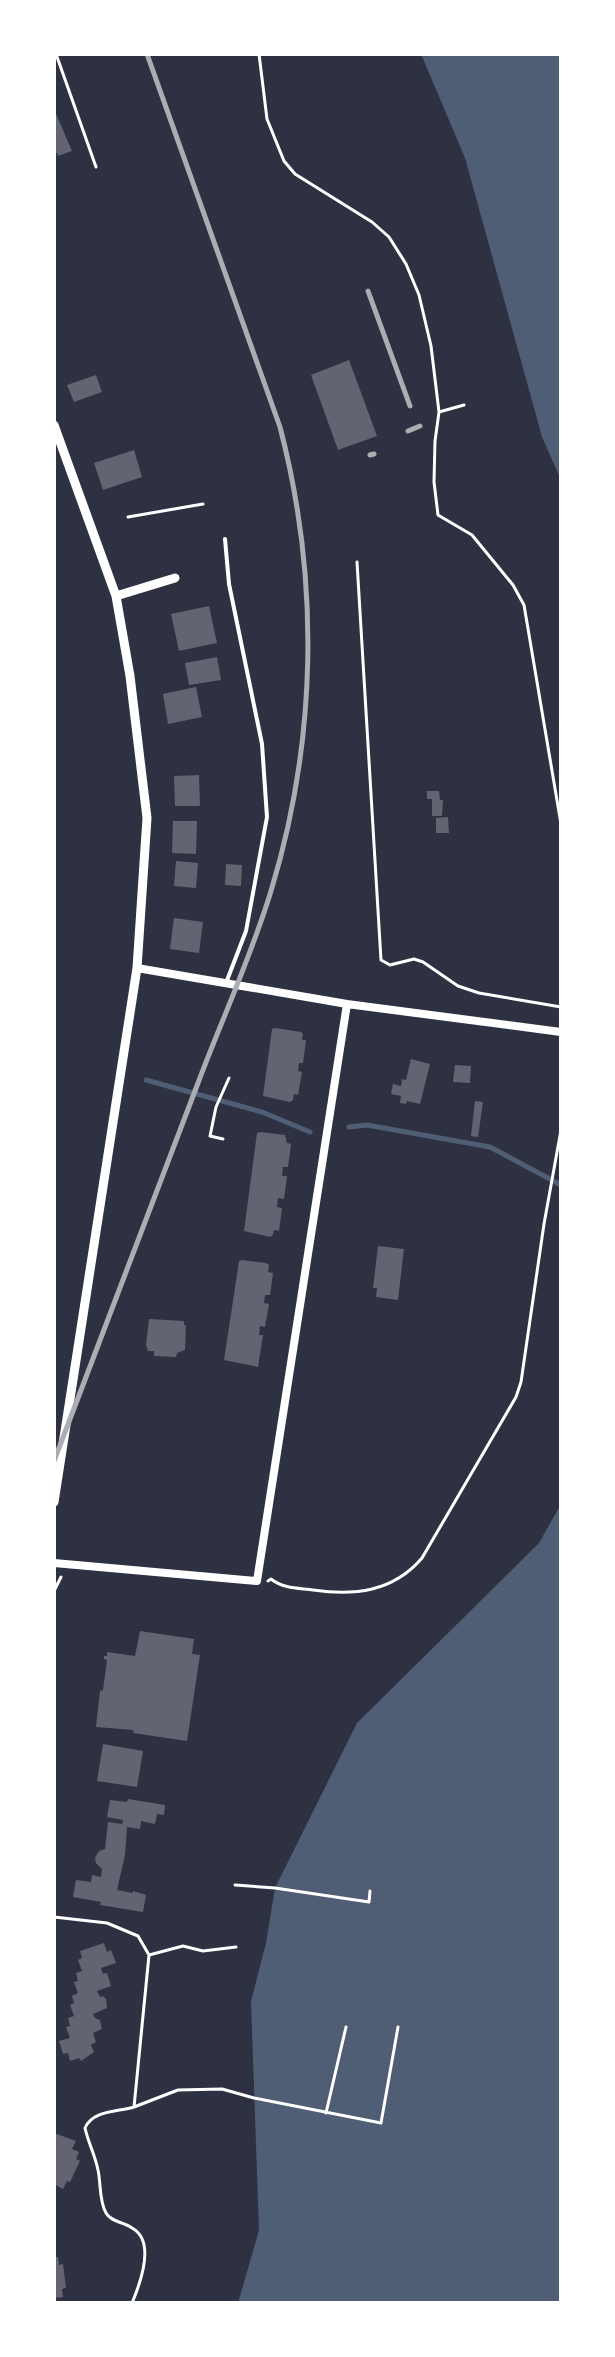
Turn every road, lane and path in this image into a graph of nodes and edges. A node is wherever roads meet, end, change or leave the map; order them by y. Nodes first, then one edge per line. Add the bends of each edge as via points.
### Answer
1 (56, 54) edge
2 (259, 54) edge
3 (96, 167) dead end
4 (464, 405) dead end
5 (439, 412) junction
6 (54, 425) edge
7 (203, 504) dead end
8 (128, 517) dead end
9 (225, 539) dead end
10 (357, 562) dead end
11 (175, 578) dead end
12 (116, 596) junction
13 (561, 824) edge
14 (137, 968) junction
15 (225, 985) junction
16 (347, 1004) junction
17 (561, 1007) edge
18 (561, 1032) edge
19 (229, 1078) dead end
20 (561, 1130) edge
21 (223, 1139) dead end
22 (54, 1502) edge
23 (54, 1563) edge
24 (64, 1571) dead end
25 (259, 1583) junction
26 (54, 1591) edge
27 (235, 1885) dead end
28 (370, 1891) dead end
29 (54, 1917) edge
30 (236, 1947) dead end
31 (149, 1955) junction
32 (346, 2027) dead end
33 (398, 2027) dead end
34 (134, 2107) junction
35 (326, 2113) junction
36 (132, 2303) edge

1 - 3 path
2 - 5 path via 267,119 287,167 380,228 406,264 425,316
4 - 5 path
5 - 13 path via 434,482 438,515 472,535 524,605
6 - 12 street
7 - 8 path
9 - 15 lane via 229,584 262,744 267,817 246,931
10 - 17 path via 381,960 390,965 414,959 479,993
11 - 12 street
12 - 14 street via 147,818
14 - 15 street
14 - 22 street
15 - 16 street
16 - 18 street
16 - 25 street
19 - 21 path via 210,1136
20 - 25 path via 516,1397 422,1558 389,1582 360,1592 281,1586 271,1579
23 - 25 street
24 - 26 path
27 - 28 path via 369,1902
29 - 31 path via 107,1923 138,1936
30 - 31 path via 203,1951 183,1946
31 - 34 path
32 - 35 path
33 - 35 path via 381,2123
34 - 35 path via 178,2090 222,2089
34 - 36 path via 97,2115 85,2128 104,2211 138,2231 144,2247

